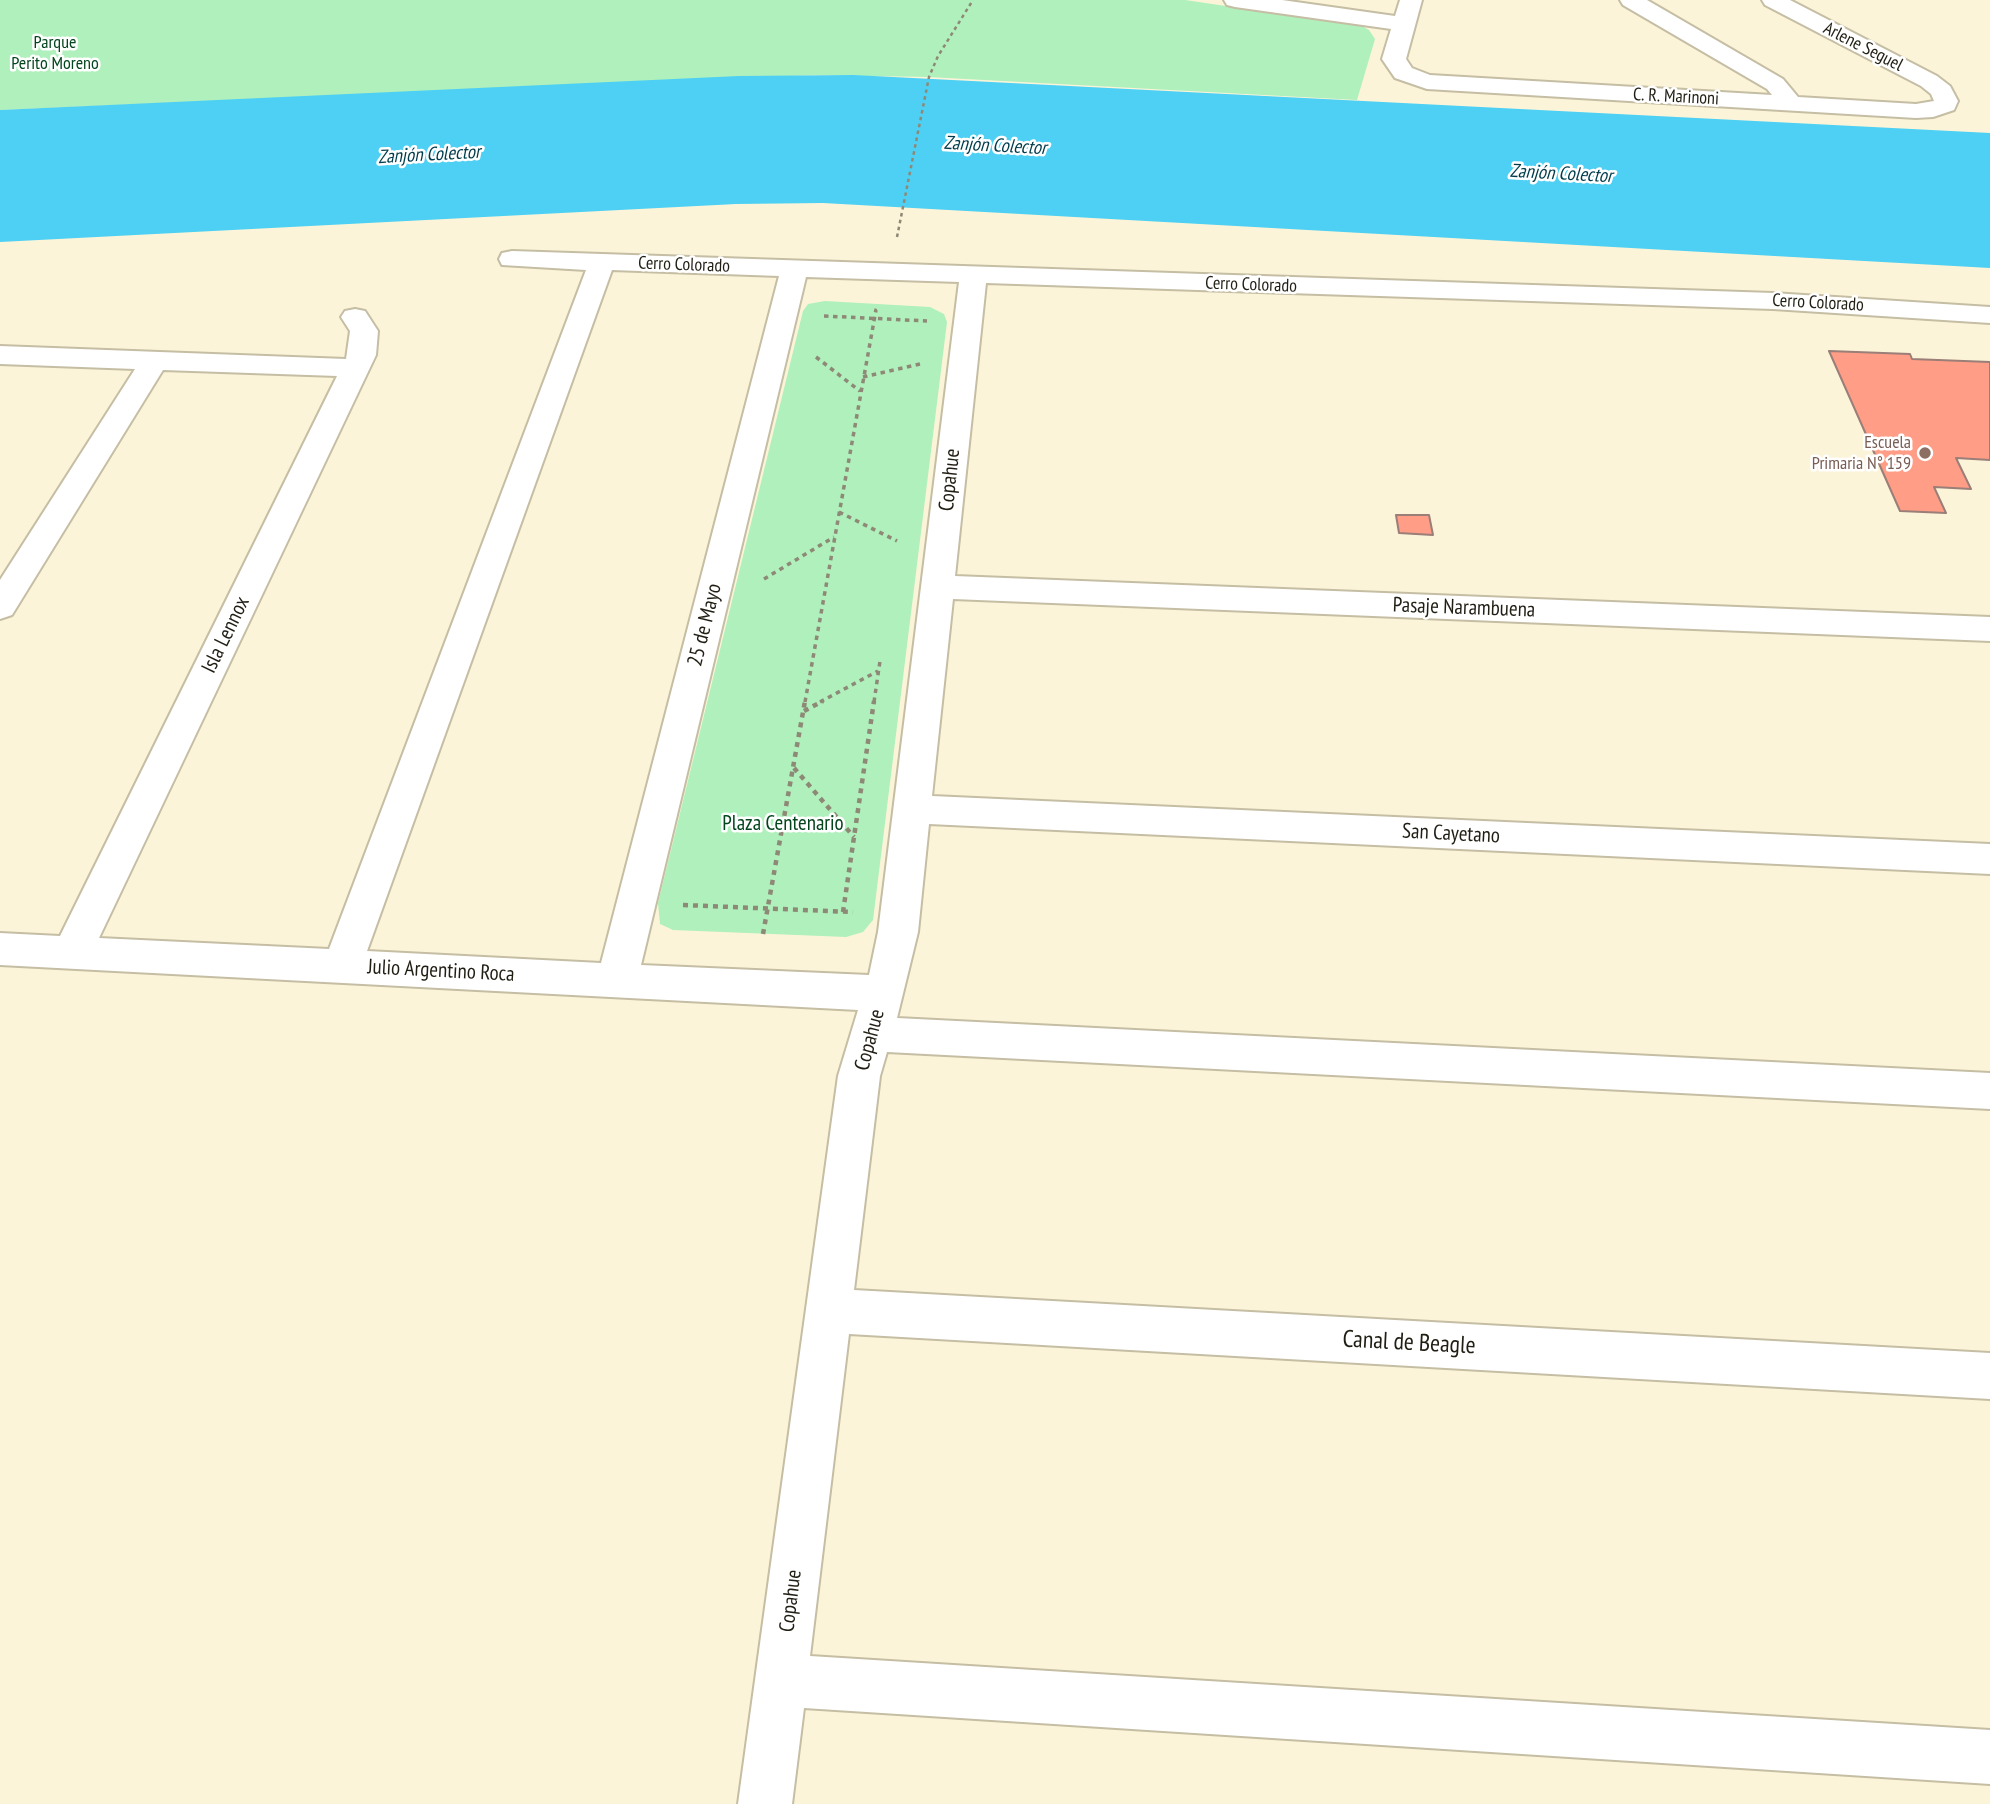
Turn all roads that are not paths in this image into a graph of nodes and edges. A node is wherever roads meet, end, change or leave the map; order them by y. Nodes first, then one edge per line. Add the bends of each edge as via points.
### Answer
1 (1235, 0) edge
2 (1411, 0) edge
3 (1631, 0) edge
4 (1773, 0) edge
5 (1403, 24) junction
6 (1946, 101) joint
7 (1791, 104) junction
8 (512, 258) dead end
9 (602, 262) junction
10 (793, 269) junction
11 (972, 276) junction
12 (1990, 315) edge
13 (355, 317) dead end
14 (0, 355) edge
15 (154, 361) junction
16 (355, 368) junction
17 (937, 587) junction
18 (0, 607) edge
19 (1990, 629) edge
20 (912, 809) junction
21 (1990, 859) edge
22 (0, 949) edge
23 (72, 952) junction
24 (342, 966) junction
25 (617, 980) junction
26 (876, 1014) junction
27 (1990, 1091) edge
28 (829, 1311) junction
29 (1990, 1376) edge
30 (781, 1680) junction
31 (1990, 1757) edge
32 (765, 1804) edge

1 - 5 street
2 - 5 street
3 - 7 street via 1775,84
4 - 6 street, Arlene Seguel via 1929,81
5 - 7 street, C. R. Marinoni via 1394,59 1403,73 1427,82
6 - 7 street, C. R. Marinoni via 1940,108 1925,111
8 - 9 street, Cerro Colorado
9 - 10 street, Cerro Colorado
9 - 24 street
10 - 11 street, Cerro Colorado
10 - 25 street, 25 de Mayo
11 - 12 street, Cerro Colorado via 1785,301
11 - 17 street, Copahue
13 - 16 street, Isla Lennox via 365,338
14 - 15 street
15 - 16 street
15 - 18 street
16 - 23 street, Isla Lennox
17 - 19 street, Pasaje Narambuena
17 - 20 street, Copahue
20 - 21 street, San Cayetano
20 - 26 street, Copahue via 898,932
22 - 23 street, Julio Argentino Roca
23 - 24 street, Julio Argentino Roca
24 - 25 street, Julio Argentino Roca
25 - 26 street, Julio Argentino Roca
26 - 27 street, Julio Argentino Roca
26 - 28 street, Copahue via 859,1076
28 - 29 street, Canal de Beagle
28 - 30 street, Copahue
30 - 31 street
30 - 32 street, Copahue

